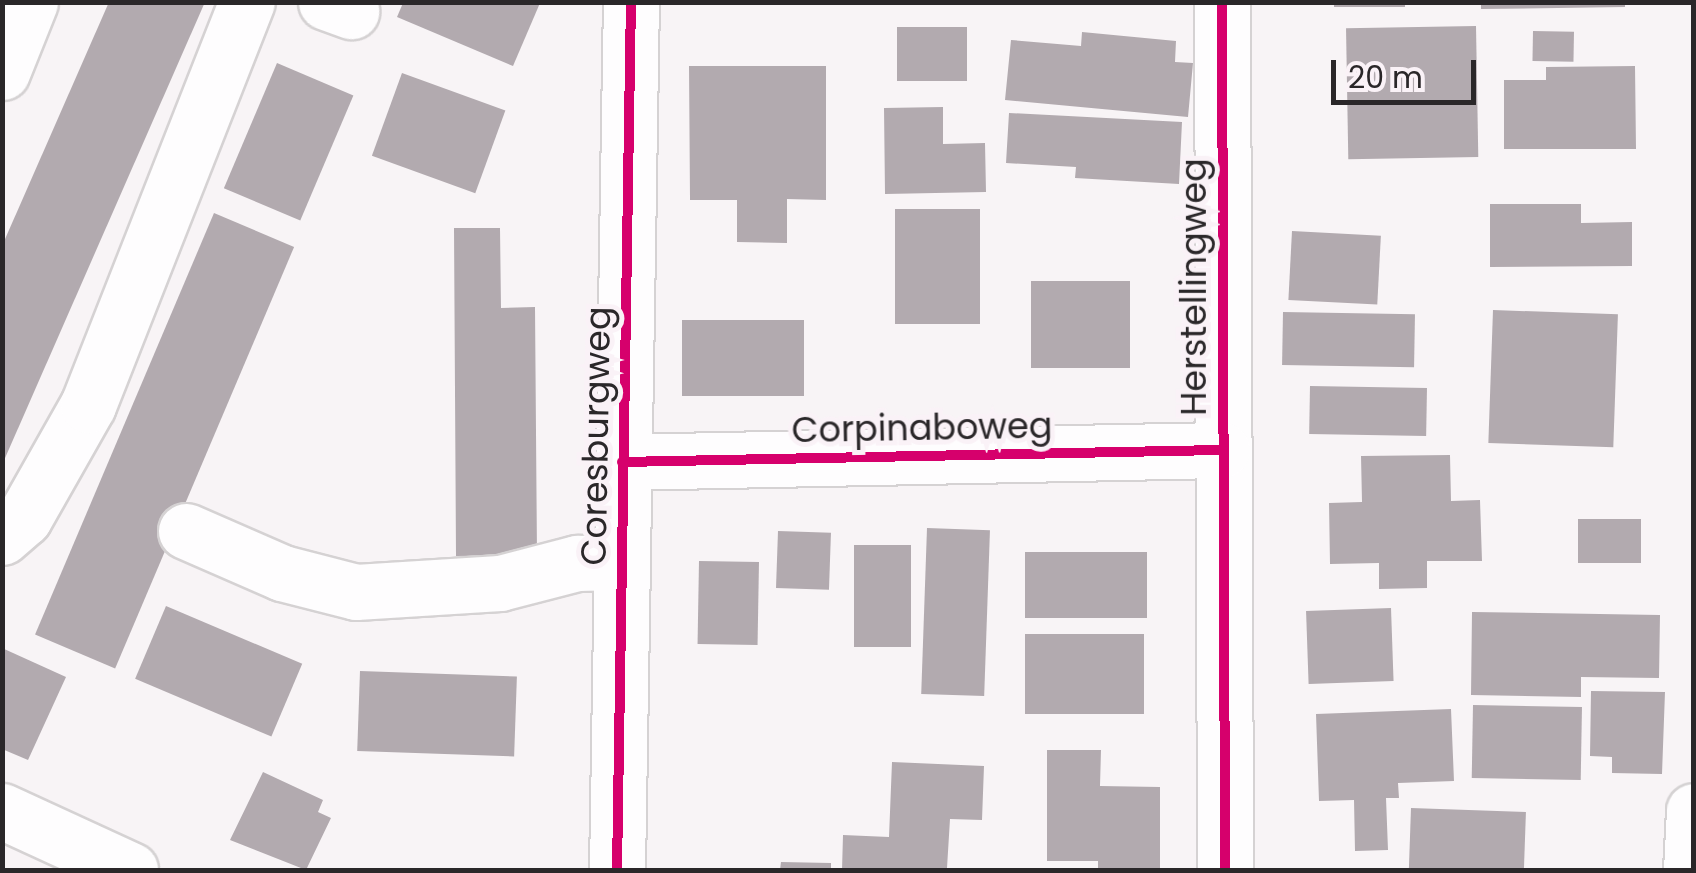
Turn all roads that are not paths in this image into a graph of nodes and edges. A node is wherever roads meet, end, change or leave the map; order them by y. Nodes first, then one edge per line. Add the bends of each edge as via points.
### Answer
1 (30, 2) edge
2 (247, 2) edge
3 (631, 2) edge
4 (1222, 2) edge
5 (2, 72) edge
6 (1222, 450) junction
7 (622, 462) junction
8 (186, 531) dead end
9 (2, 538) edge
10 (622, 562) junction
11 (2, 811) edge
12 (1694, 811) edge
13 (130, 870) edge
14 (617, 870) edge
15 (1226, 870) edge
16 (1691, 870) edge

1 - 5 street
2 - 9 street via 88,405 24,518
3 - 7 street, Coresburgweg
4 - 6 street, Herstellingweg
6 - 7 street, Corpinaboweg
6 - 15 street, Herstellingweg
7 - 10 street, Coresburgweg
8 - 10 street via 282,573 356,592 500,583 577,563
10 - 14 street, Coresburgweg
11 - 13 street
12 - 16 street

